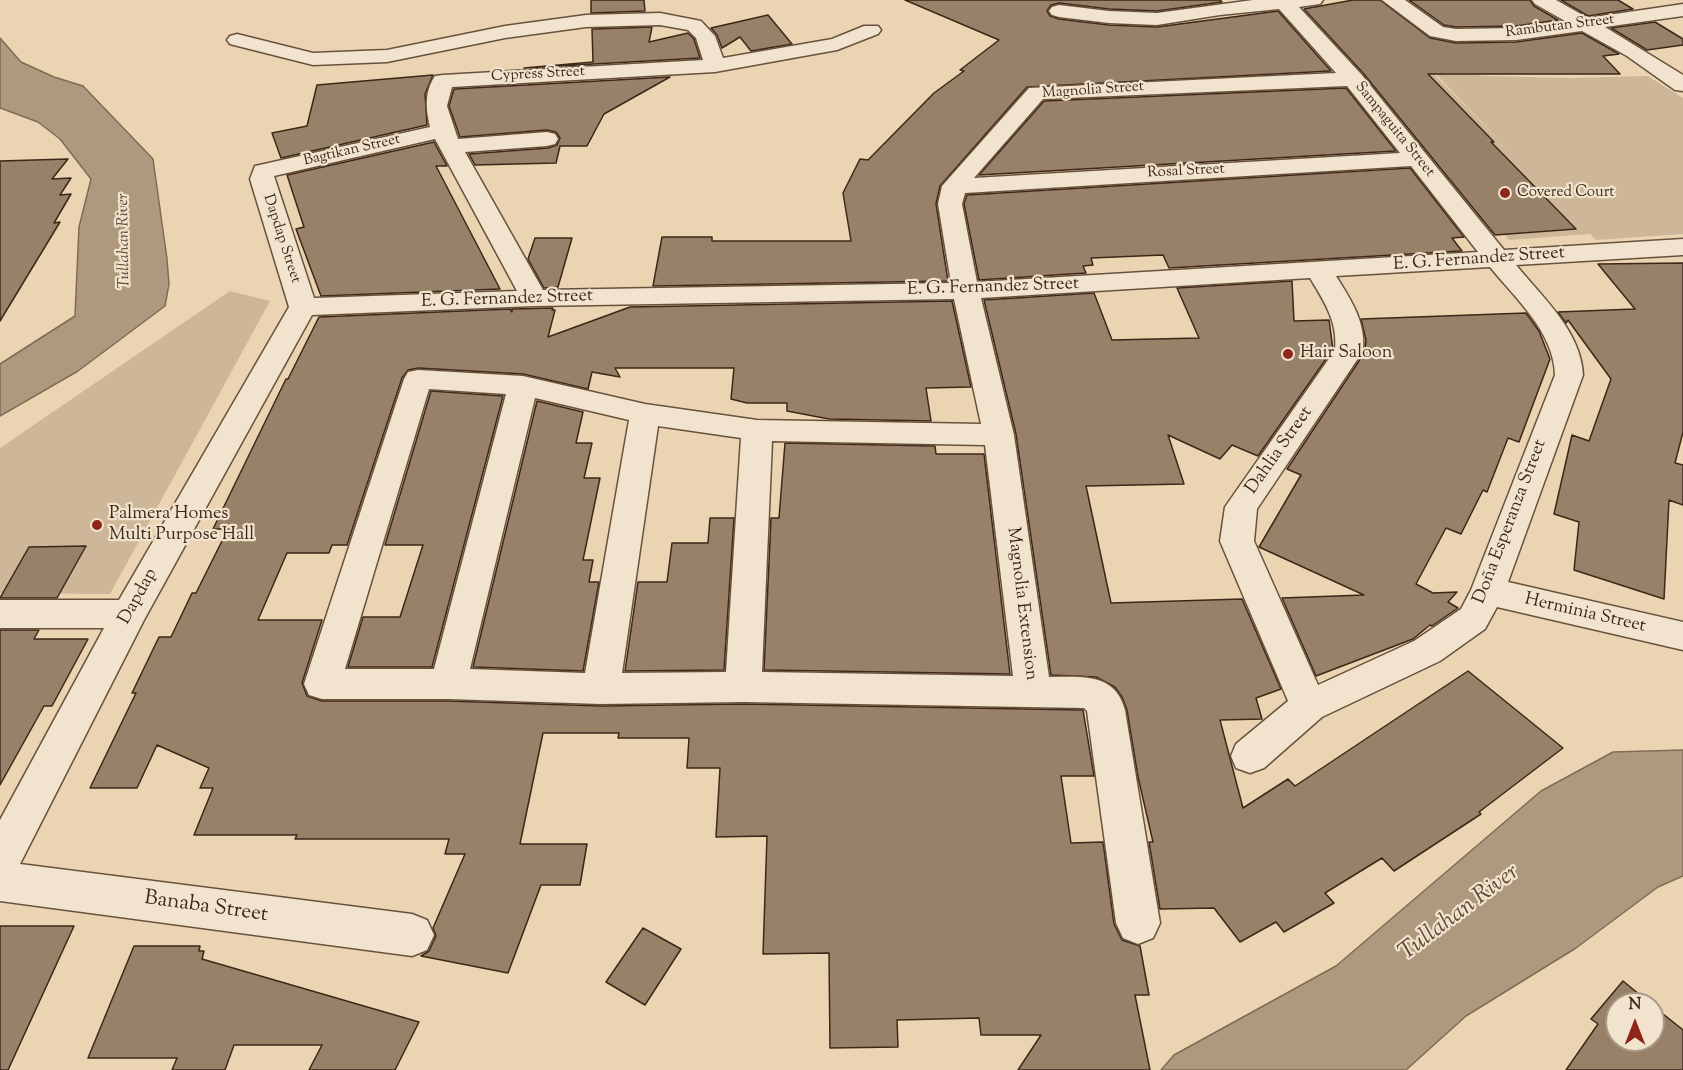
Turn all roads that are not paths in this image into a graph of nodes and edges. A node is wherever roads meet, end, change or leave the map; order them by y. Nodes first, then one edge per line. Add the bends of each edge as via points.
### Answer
1 (1313, 0) edge
2 (1392, 0) edge
3 (1542, 0) edge
4 (1285, 4) junction
5 (1683, 10) edge
6 (1059, 11) dead end
7 (1585, 25) junction
8 (872, 30) dead end
9 (237, 40) dead end
10 (715, 66) junction
11 (1353, 79) junction
12 (1683, 85) edge
13 (445, 138) junction
14 (547, 139) dead end
15 (1418, 159) junction
16 (263, 171) joint
17 (954, 186) junction
18 (1683, 247) edge
19 (1499, 260) junction
20 (1319, 270) junction
21 (966, 291) junction
22 (534, 298) junction
23 (303, 307) junction
24 (523, 386) junction
25 (645, 414) junction
26 (757, 430) junction
27 (999, 435) junction
28 (1488, 591) junction
29 (0, 614) edge
30 (129, 614) junction
31 (1683, 636) edge
32 (448, 684) junction
33 (743, 687) junction
34 (601, 689) junction
35 (1033, 691) junction
36 (1310, 706) junction
37 (1250, 756) dead end
38 (0, 861) edge
39 (0, 881) edge
40 (1138, 923) dead end
41 (411, 935) dead end

1 - 4 street
2 - 7 street, Rambutan Street via 1437,32 1456,35 1516,34
3 - 7 street
4 - 6 street via 1157,19
4 - 11 street, Sampaguita Street
5 - 7 street, Rambutan Street
7 - 12 street
8 - 10 street, Cypress Street via 837,44
9 - 10 street via 314,59 387,56 505,32 586,21 660,19 694,25 705,36
10 - 13 street, Cypress Street via 443,81 436,106
11 - 15 street, Sampaguita Street
11 - 17 street, Magnolia Street via 1037,93
13 - 14 street, Bagtikan Street
13 - 16 street, Bagtikan Street
13 - 22 street, Cypress Street
15 - 17 street, Rosal Street
15 - 19 street, Sampaguita Street
16 - 23 street, Dapdap Street via 262,179
17 - 21 street via 950,204
18 - 19 street, E. G. Fernandez Street
19 - 20 street, E. G. Fernandez Street
19 - 28 street, Doña Esperanza Street via 1562,342 1569,375
20 - 21 street, E. G. Fernandez Street
20 - 36 street, Dahlia Street via 1349,323 1349,351 1241,507 1236,541
21 - 22 street, E. G. Fernandez Street
21 - 27 street, Magnolia Extension
22 - 23 street, E. G. Fernandez Street
23 - 30 street, Dapdap
24 - 25 street
24 - 32 street
24 - 32 street via 418,380 321,684
25 - 26 street
25 - 34 street
26 - 27 street
26 - 33 street
27 - 35 street, Magnolia Extension
28 - 31 street, Herminia Street
28 - 36 street, Doña Esperanza Street via 1473,619 1427,651
29 - 30 street
30 - 38 street, Dapdap
32 - 34 street
33 - 34 street
33 - 35 street
35 - 40 street, Magnolia Extension via 1091,693 1104,702
36 - 37 street, Doña Esperanza Street
39 - 41 street, Banaba Street

